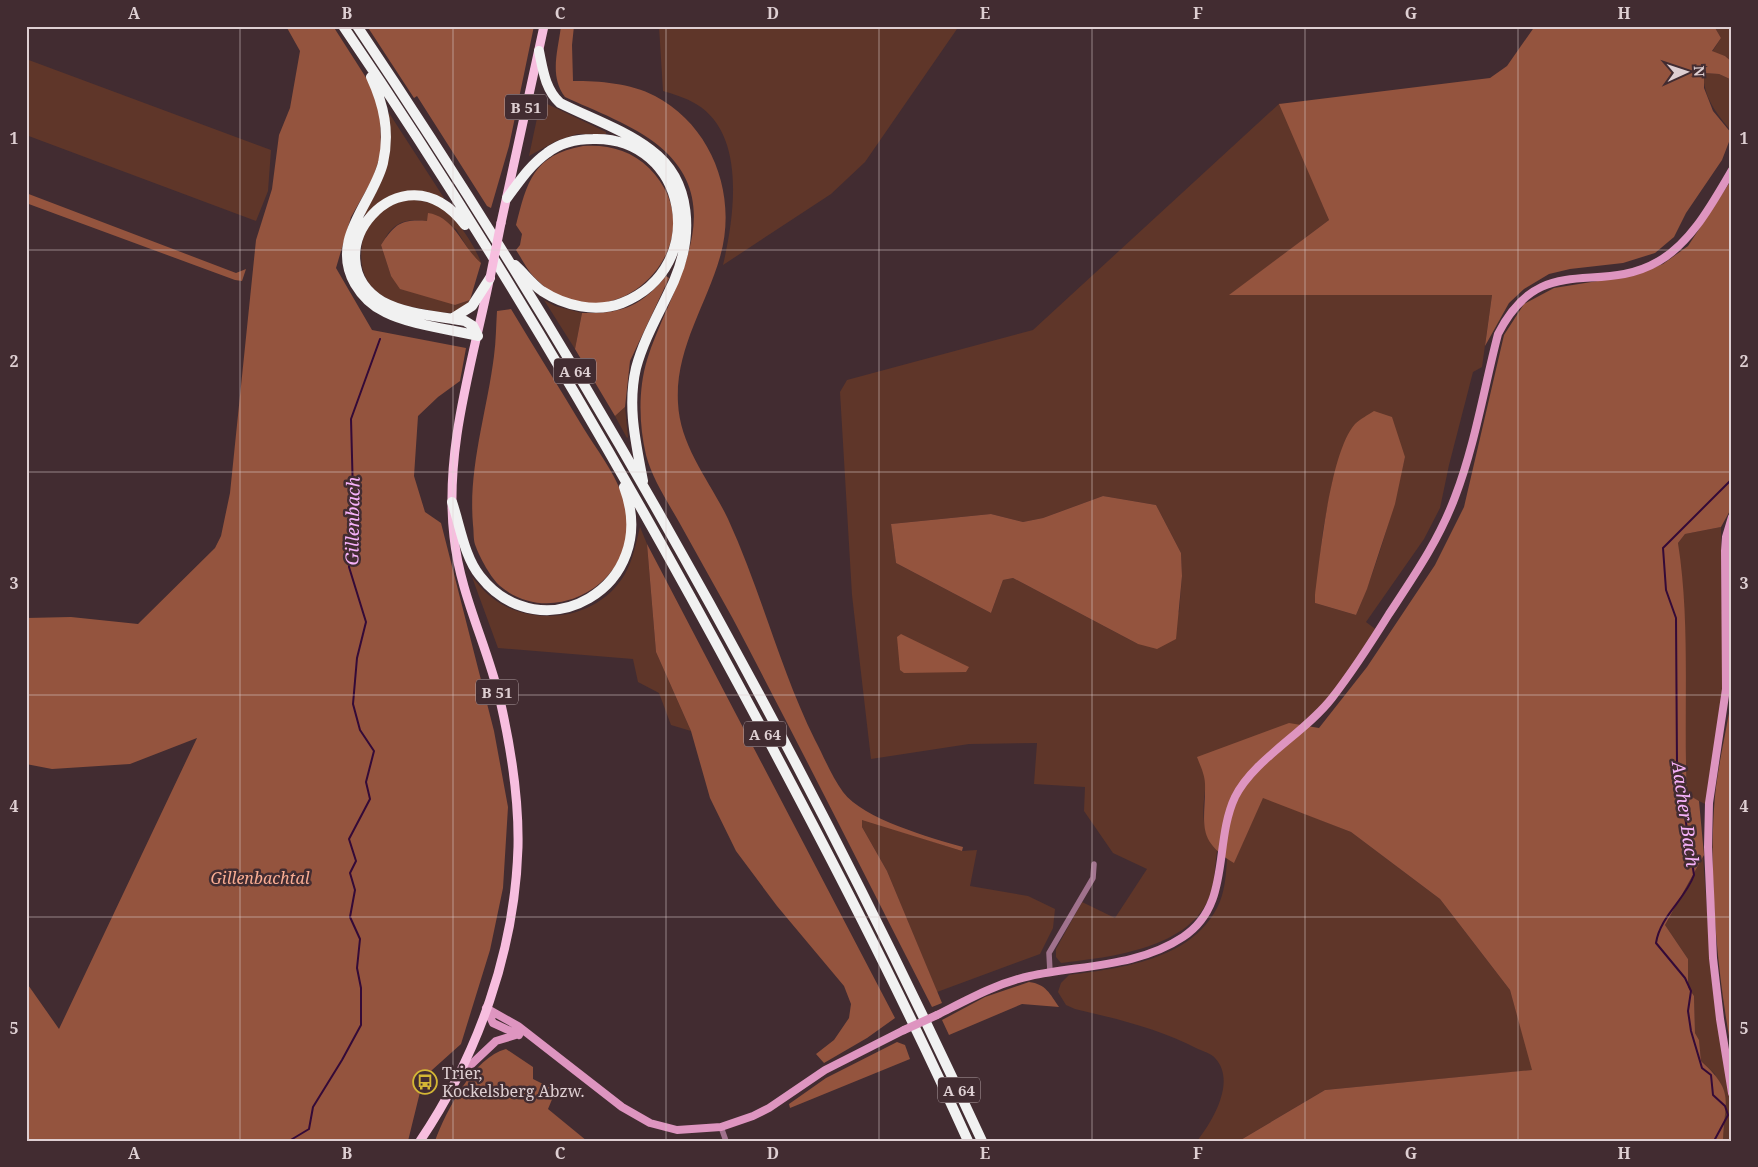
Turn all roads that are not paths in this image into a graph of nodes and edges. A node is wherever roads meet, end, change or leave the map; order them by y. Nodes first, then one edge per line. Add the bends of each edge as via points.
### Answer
1 (343, 26) edge
2 (357, 26) edge
3 (544, 26) edge
4 (539, 51) junction
5 (361, 54) junction
6 (1732, 170) edge
7 (507, 198) junction
8 (504, 254) junction
9 (502, 273) junction
10 (490, 278) junction
11 (453, 318) junction
12 (478, 336) junction
13 (615, 463) junction
14 (645, 489) junction
15 (452, 502) junction
16 (1732, 517) edge
17 (1094, 864) dead end
18 (506, 942) junction
19 (1050, 972) junction
20 (486, 1008) junction
21 (519, 1034) junction
22 (537, 1042) junction
23 (461, 1074) junction
24 (1732, 1092) edge
25 (434, 1121) junction
26 (721, 1126) junction
27 (420, 1141) edge
28 (726, 1141) edge
29 (968, 1141) edge
30 (982, 1141) edge

1 - 5 highway, A 64
2 - 8 highway, A 64
3 - 4 main road, B 51
4 - 7 main road, B 51
4 - 14 highway via 545,80 554,97 652,150 679,184 684,202 686,237 681,261 645,343 633,388 633,431
5 - 9 highway, A 64
5 - 12 highway via 382,106 386,143 380,172 349,239 352,279 368,301 384,312
6 - 19 main road via 1689,234 1663,259 1634,272 1560,280 1539,288 1508,315 1498,334 1456,495 1440,534 1360,660 1331,699 1253,772 1236,796 1227,817 1218,884 1202,921 1183,937 1135,958
7 - 8 highway via 535,162 548,151 570,142 601,138 630,147 647,157 669,184 679,219 677,242 661,274 633,298 606,306 574,306 558,300 541,290
7 - 10 main road, B 51, bridge
8 - 14 highway, A 64
9 - 11 highway via 457,214 439,201 407,195 392,199 377,209 363,224 356,241 357,263 365,284 377,297 396,308
9 - 13 highway, A 64
10 - 11 highway via 472,306
10 - 12 main road, B 51
11 - 12 highway via 468,322
12 - 15 main road, B 51 via 455,451
13 - 15 highway via 632,512 629,549 618,572 596,596 559,609 524,607 491,588 471,561
13 - 29 highway, A 64 via 677,569 815,826 908,1010
14 - 30 highway, A 64 via 826,820
15 - 18 main road, B 51 via 459,570 499,697 516,798 516,867
16 - 24 main road via 1725,551 1726,689 1709,803 1708,847 1713,958
17 - 19 street via 1093,878 1049,953
18 - 20 main road, B 51
18 - 25 main road, B 51
19 - 26 main road, bridge via 1013,980 937,1014 825,1070 769,1108
20 - 21 main road via 493,1023
20 - 22 main road via 518,1026
20 - 23 main road, B 51
21 - 22 main road
21 - 23 main road via 496,1041
22 - 26 main road via 622,1107 650,1123 677,1130
23 - 25 main road, B 51
25 - 27 main road, B 51
26 - 28 street

